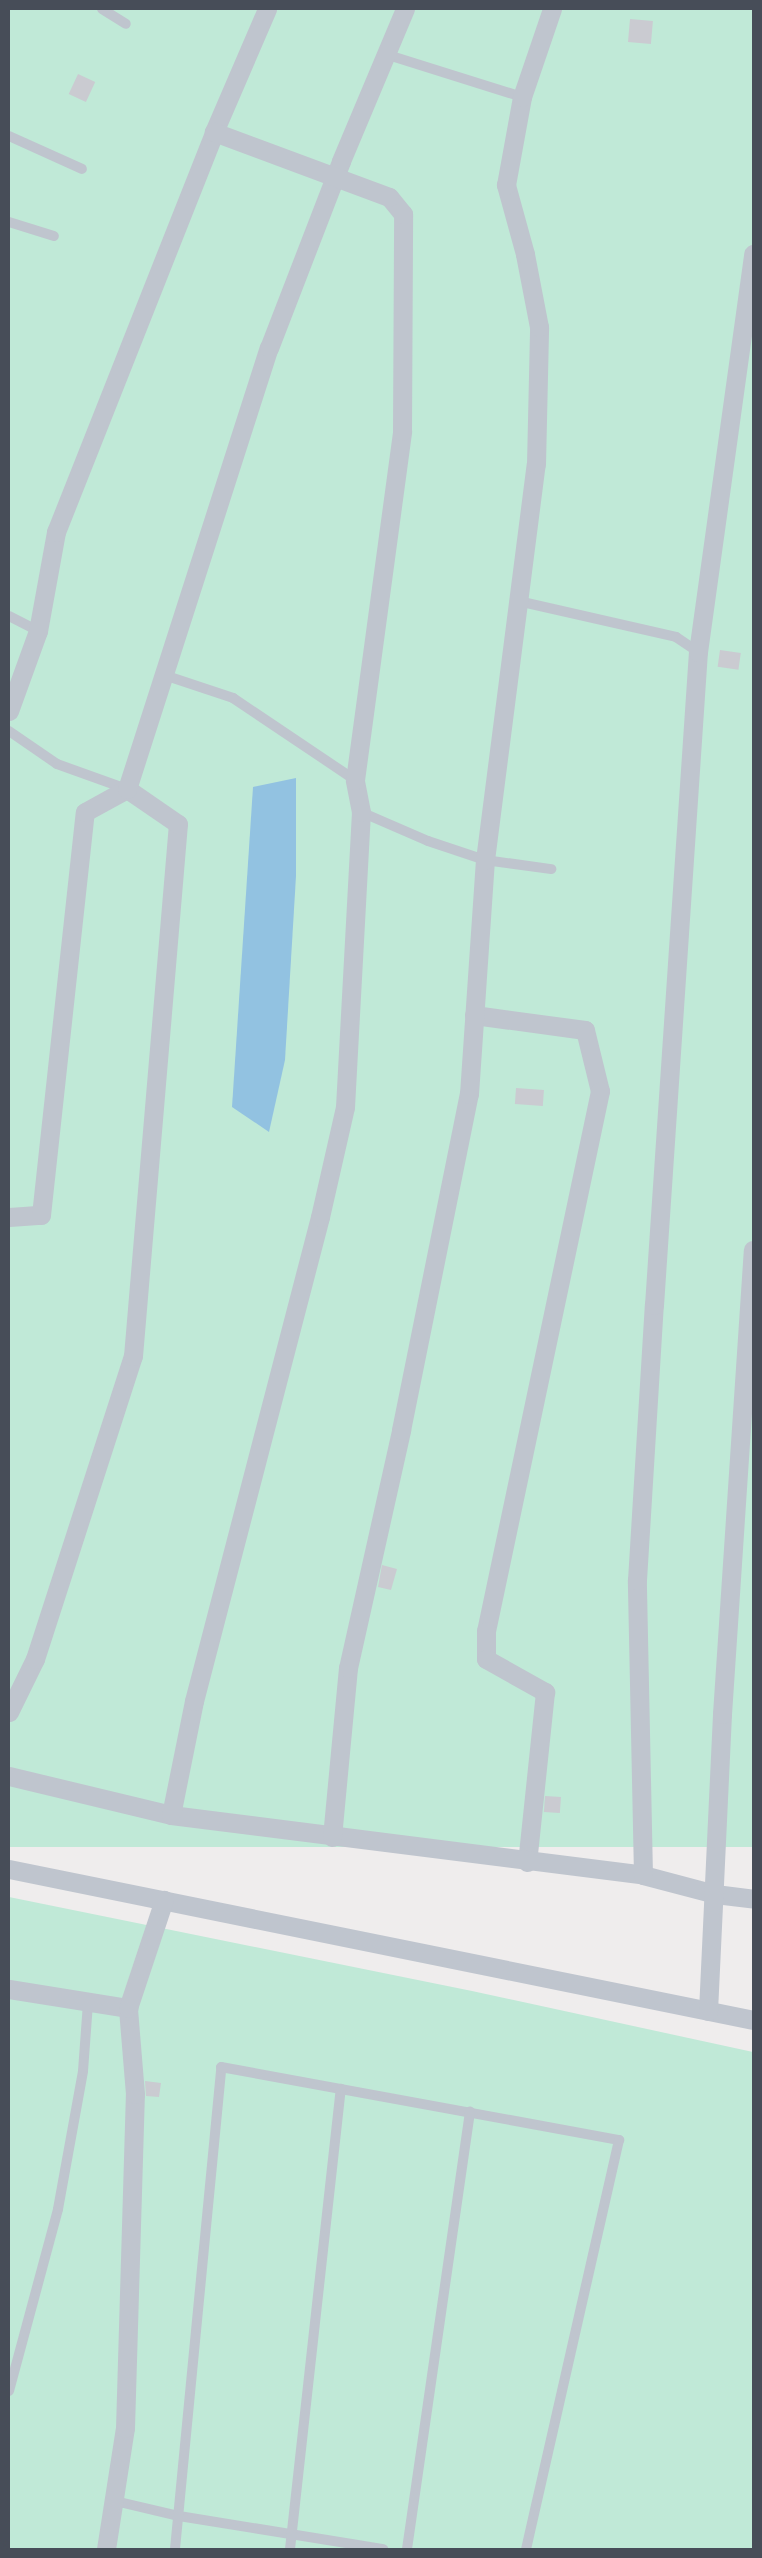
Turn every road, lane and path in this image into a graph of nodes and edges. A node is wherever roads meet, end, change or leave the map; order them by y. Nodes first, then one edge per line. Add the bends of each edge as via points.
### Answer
1 (102, 9) edge
2 (267, 9) edge
3 (405, 9) edge
4 (552, 9) edge
5 (126, 24) dead end
6 (386, 54) junction
7 (522, 97) junction
8 (214, 132) junction
9 (9, 136) edge
10 (82, 169) dead end
11 (334, 177) junction
12 (9, 222) edge
13 (54, 236) dead end
14 (753, 254) edge
15 (518, 602) junction
16 (9, 616) edge
17 (38, 631) junction
18 (698, 652) junction
19 (164, 674) junction
20 (9, 710) edge
21 (9, 731) edge
22 (355, 780) junction
23 (127, 788) junction
24 (361, 812) junction
25 (486, 860) junction
26 (551, 869) dead end
27 (474, 1015) junction
28 (9, 1218) edge
29 (753, 1250) edge
30 (9, 1712) edge
31 (9, 1776) edge
32 (170, 1816) junction
33 (332, 1837) junction
34 (527, 1862) junction
35 (9, 1869) edge
36 (643, 1875) junction
37 (715, 1894) junction
38 (753, 1899) edge
39 (164, 1900) junction
40 (9, 1990) edge
41 (88, 2002) junction
42 (128, 2008) junction
43 (708, 2011) junction
44 (753, 2020) edge
45 (341, 2089) junction
46 (470, 2112) junction
47 (9, 2391) edge
48 (115, 2501) junction
49 (180, 2516) junction
50 (292, 2535) junction
51 (106, 2549) edge
52 (175, 2549) edge
53 (290, 2549) edge
54 (383, 2549) edge
55 (407, 2549) edge
56 (526, 2549) edge

1 - 5 lane
2 - 8 street
3 - 6 street
4 - 7 street
6 - 7 lane
6 - 11 street
7 - 15 street via 506,186 526,254 539,327 536,464
8 - 11 street
8 - 17 street via 56,532
9 - 10 lane
11 - 19 street via 269,348
11 - 22 street via 389,197 403,214 402,431
12 - 13 lane
14 - 18 street
15 - 18 lane via 676,637
15 - 25 street
16 - 17 lane
17 - 20 street
18 - 36 street via 637,1580
19 - 22 lane via 233,698
19 - 23 street
21 - 23 lane via 57,764
22 - 24 street
23 - 28 street via 85,812 41,1215
23 - 30 street via 178,824 133,1356 35,1659
24 - 25 lane via 428,841
24 - 32 street via 345,1107 320,1217 194,1700
25 - 26 lane
25 - 27 street
27 - 33 street via 469,1094 455,1173 348,1668
27 - 34 street via 585,1030 600,1090 486,1631 486,1659 545,1692
29 - 37 street via 722,1714
31 - 32 street
32 - 33 street
33 - 34 street
34 - 36 street
35 - 39 street
36 - 37 street
37 - 38 street
37 - 43 street
39 - 42 street
39 - 43 street
40 - 41 street
41 - 42 street
41 - 47 lane via 83,2071 58,2209
42 - 48 street via 135,2094 125,2428
43 - 44 street
45 - 46 lane
45 - 49 lane via 221,2067
45 - 50 lane
46 - 55 lane
46 - 56 lane via 620,2140
48 - 49 lane
48 - 51 street
49 - 50 lane
49 - 52 lane
50 - 53 lane
50 - 54 lane

